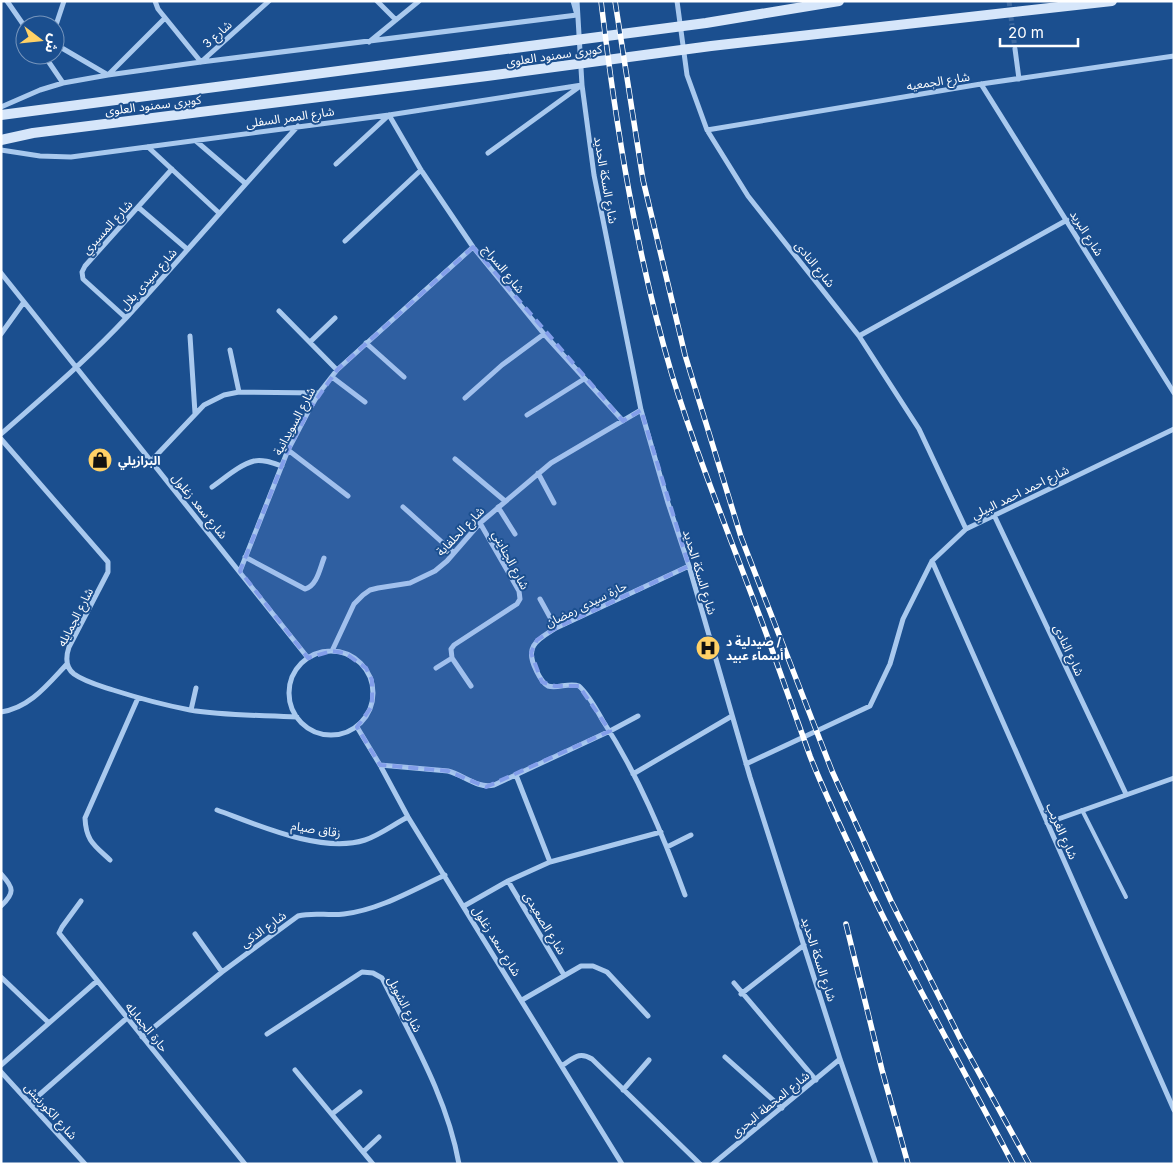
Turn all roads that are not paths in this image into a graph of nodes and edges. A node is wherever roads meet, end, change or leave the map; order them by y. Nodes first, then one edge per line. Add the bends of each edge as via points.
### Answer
1 (7, 1) edge
2 (64, 1) edge
3 (155, 1) edge
4 (268, 1) edge
5 (377, 1) edge
6 (419, 1) edge
7 (573, 1) edge
8 (577, 1) edge
9 (677, 1) edge
10 (839, 1) edge
11 (1112, 1) edge
12 (17, 15) edge
13 (59, 15) edge
14 (577, 15) junction
15 (165, 18) junction
16 (396, 20) junction
17 (368, 42) junction
18 (1016, 49) tunnel mouth
19 (65, 50) edge
20 (1174, 56) edge
21 (202, 62) junction
22 (51, 65) edge
23 (108, 75) junction
24 (1019, 79) junction
25 (63, 83) junction
26 (981, 84) junction
27 (582, 86) junction
28 (1, 107) edge
29 (1, 115) edge
30 (389, 115) junction
31 (298, 126) junction
32 (707, 130) junction
33 (1, 140) edge
34 (196, 141) junction
35 (148, 147) junction
36 (1, 150) edge
37 (488, 153) dead end
38 (336, 164) dead end
39 (172, 169) junction
40 (421, 170) junction
41 (245, 183) junction
42 (138, 207) junction
43 (219, 213) junction
44 (1067, 220) junction
45 (345, 241) dead end
46 (472, 247) junction
47 (187, 249) junction
48 (1, 273) edge
49 (24, 302) junction
50 (279, 311) dead end
51 (126, 318) junction
52 (335, 318) dead end
53 (1, 334) edge
54 (544, 334) junction
55 (190, 336) dead end
56 (859, 336) junction
57 (310, 342) junction
58 (366, 343) junction
59 (230, 350) dead end
60 (76, 367) junction
61 (337, 370) junction
62 (332, 377) junction
63 (404, 377) dead end
64 (584, 379) junction
65 (239, 392) junction
66 (1174, 393) edge
67 (319, 394) junction
68 (465, 398) dead end
69 (364, 402) dead end
70 (641, 410) junction
71 (195, 414) junction
72 (528, 415) dead end
73 (623, 421) junction
74 (1174, 429) edge
75 (1, 434) edge
76 (1, 439) edge
77 (288, 450) junction
78 (455, 459) dead end
79 (151, 461) junction
80 (282, 466) junction
81 (538, 473) junction
82 (212, 487) dead end
83 (348, 496) dead end
84 (505, 501) junction
85 (554, 503) dead end
86 (403, 507) dead end
87 (498, 507) junction
88 (994, 515) junction
89 (480, 523) junction
90 (966, 529) junction
91 (515, 534) dead end
92 (454, 553) junction
93 (245, 557) junction
94 (324, 558) dead end
95 (932, 561) junction
96 (689, 566) junction
97 (240, 571) junction
98 (540, 599) dead end
99 (556, 628) junction
100 (332, 651) junction
101 (308, 658) junction
102 (452, 658) junction
103 (67, 664) junction
104 (436, 668) dead end
105 (471, 686) dead end
106 (196, 688) dead end
107 (138, 698) junction
108 (191, 710) junction
109 (1, 712) edge
110 (638, 716) dead end
111 (732, 716) junction
112 (297, 717) junction
113 (357, 727) junction
114 (610, 731) junction
115 (746, 764) junction
116 (380, 765) junction
117 (633, 774) junction
118 (516, 775) junction
119 (1174, 778) edge
120 (1126, 794) junction
121 (217, 810) dead end
122 (1082, 810) junction
123 (408, 817) junction
124 (1047, 823) junction
125 (661, 832) junction
126 (691, 835) dead end
127 (667, 847) junction
128 (110, 860) dead end
129 (550, 862) junction
130 (1, 874) edge
131 (444, 875) junction
132 (508, 881) junction
133 (685, 896) dead end
134 (1126, 897) dead end
135 (81, 901) dead end
136 (1, 906) edge
137 (464, 906) junction
138 (195, 934) dead end
139 (804, 945) junction
140 (222, 972) junction
141 (564, 975) junction
142 (1, 977) edge
143 (97, 981) junction
144 (734, 983) dead end
145 (742, 994) junction
146 (522, 1000) junction
147 (648, 1016) dead end
148 (127, 1018) junction
149 (49, 1023) junction
150 (267, 1034) dead end
151 (142, 1037) junction
152 (725, 1057) dead end
153 (840, 1059) junction
154 (649, 1060) dead end
155 (1, 1065) edge
156 (562, 1066) junction
157 (295, 1070) dead end
158 (1, 1072) edge
159 (816, 1080) junction
160 (623, 1090) junction
161 (360, 1092) dead end
162 (30, 1103) junction
163 (782, 1108) junction
164 (1174, 1110) edge
165 (332, 1114) junction
166 (379, 1137) dead end
167 (363, 1152) junction
168 (85, 1164) edge
169 (245, 1164) edge
170 (373, 1164) edge
171 (459, 1164) edge
172 (622, 1164) edge
173 (700, 1164) edge
174 (713, 1164) edge
175 (876, 1164) edge

1 - 12 street
2 - 13 street
3 - 15 street
4 - 21 street, شارع 3
5 - 16 street
6 - 16 street
7 - 14 street
8 - 14 street, شارع السكة الحديد
9 - 32 street, شارع النادى via 687,75
10 - 29 main road, كوبرى سمنود العلوى via 706,24
11 - 33 main road, كوبرى سمنود العلوى via 711,46 33,133
14 - 17 street
14 - 27 street, شارع السكة الحديد
15 - 21 street
15 - 23 street
16 - 17 street
17 - 21 street
18 - 24 street
19 - 23 street
20 - 24 street, شارع الجمعيه
21 - 23 street
22 - 25 street
23 - 25 street
24 - 26 street, شارع الجمعيه
25 - 28 street
26 - 32 street, شارع الجمعيه
26 - 44 street, شارع البريد
27 - 30 street, شارع الممر السفلى
27 - 37 street
27 - 70 street, شارع السكة الحديد via 594,175
30 - 31 street, شارع الممر السفلى
30 - 38 street
30 - 40 street, شارع السراج
31 - 34 street, شارع الممر السفلى
31 - 41 street, شارع سيدى بلال
32 - 56 street, شارع النادى via 748,196
34 - 35 street, شارع الممر السفلى
34 - 41 street
35 - 36 street, شارع الممر السفلى via 71,157
35 - 39 street
39 - 42 street, شارع المسيري
39 - 43 street
40 - 45 street
40 - 46 street, شارع السراج
41 - 43 street, شارع سيدى بلال
42 - 47 street
42 - 51 street, شارع المسيري via 82,272 84,279
43 - 47 street, شارع سيدى بلال
44 - 56 street
44 - 66 street, شارع البريد
46 - 54 street, شارع السراج
46 - 58 street, شارع السويدانية
47 - 51 street, شارع سيدى بلال
48 - 49 street, شارع سعد زغلول
49 - 53 street
49 - 60 street, شارع سعد زغلول
50 - 57 street
51 - 60 street, شارع سيدى بلال
52 - 57 street
54 - 64 street, شارع السراج
54 - 68 street
55 - 71 street
56 - 90 street, شارع النادى via 919,429
57 - 61 street
58 - 61 street, شارع السويدانية
58 - 63 street
59 - 65 street
60 - 75 street, شارع سيدى بلال
60 - 79 street, شارع سعد زغلول
61 - 62 street, شارع السويدانية
62 - 67 street, شارع السويدانية
62 - 69 street
64 - 72 street
64 - 73 street, شارع السراج
65 - 67 street
65 - 71 street via 224,395 204,405
67 - 77 street, شارع السويدانية
70 - 73 street, شارع الحلفاية
70 - 96 street, شارع السكة الحديد
71 - 79 street
73 - 81 street, شارع الحلفاية
74 - 88 street, شارع احمد احمد البيلي
76 - 103 street, شارع الجمايله via 108,562 106,578 69,646
77 - 80 street, شارع السويدانية
77 - 83 street
78 - 84 street
79 - 97 street, شارع سعد زغلول
80 - 82 street via 254,461
80 - 93 street, شارع السويدانية
81 - 84 street, شارع الحلفاية
81 - 85 street
84 - 87 street, شارع الحلفاية
86 - 92 street
87 - 89 street, شارع الحلفاية
87 - 91 street
88 - 90 street, شارع احمد احمد البيلي
88 - 120 street, شارع النادى
89 - 92 street, شارع الحلفاية
89 - 102 street, شارع الجنايني via 519,591 520,599 454,645
90 - 95 street, شارع احمد احمد البيلي
92 - 100 street, شارع الحلفاية via 435,571 410,583 370,590 362,595 354,604
93 - 94 street via 305,589 314,583
93 - 97 street, شارع السويدانية
95 - 115 street, شارع احمد احمد البيلي via 903,620 890,664 870,706
95 - 124 street, شارع الغريب
96 - 99 street, حارة سيدى رمضان
96 - 111 street, شارع السكة الحديد
97 - 101 street, شارع سعد زغلول
98 - 99 street
99 - 114 street, حارة سيدى رمضان via 533,646 532,661 542,682 548,686 579,686
100 - 101 street
100 - 113 street via 357,659 372,680 372,706
101 - 112 street via 300,665 290,685 292,707
102 - 104 street
102 - 105 street
103 - 107 street, شارع الجمايله via 74,674
103 - 109 street via 29,702
106 - 108 street
107 - 108 street, شارع الجمايله
107 - 128 street via 86,818 86,831 91,842
108 - 112 street, شارع الجمايله
110 - 114 street
111 - 115 street, شارع السكة الحديد
111 - 117 street
112 - 113 street via 314,732 325,735 336,735
113 - 116 street, شارع سعد زغلول
114 - 117 street, حارة سيدى رمضان
114 - 118 street
115 - 139 street, شارع السكة الحديد
116 - 118 street via 458,773 486,787
116 - 123 street, شارع سعد زغلول
117 - 125 street, حارة سيدى رمضان
118 - 129 street
119 - 120 street
120 - 122 street
121 - 123 street, زقاق صيام via 289,836 338,845 365,840
122 - 124 street
122 - 134 lane
123 - 131 street, شارع سعد زغلول
124 - 164 street, شارع الغريب
125 - 127 street, حارة سيدى رمضان
125 - 129 street
126 - 127 street
127 - 133 street, حارة سيدى رمضان
129 - 132 street
130 - 136 street via 12,889 10,898
131 - 137 street, شارع سعد زغلول
131 - 140 street, شارع الذكى via 370,908 343,914 298,916
132 - 137 street
132 - 141 street, شارع الصعيدى
135 - 143 street, حارة الجمايله via 59,933
137 - 146 street, شارع سعد زغلول
138 - 140 street
139 - 145 street
139 - 153 street, شارع السكة الحديد
140 - 151 street, شارع الذكى
141 - 146 street
141 - 147 street via 581,966 593,966 607,972
142 - 149 street
143 - 148 street, حارة الجمايله
143 - 149 street
144 - 145 street
145 - 159 street
146 - 156 street, شارع سعد زغلول
148 - 151 street, حارة الجمايله
148 - 162 street
149 - 155 street
150 - 171 street, شارع الشويل via 362,972 374,972 382,978 436,1088 455,1142
151 - 169 street, حارة الجمايله
152 - 163 street
153 - 159 street, شارع المحطة البحرى
153 - 175 street, شارع السكة الحديد
154 - 160 street
156 - 160 street via 578,1055 585,1055
156 - 172 street, شارع سعد زغلول
157 - 165 street
158 - 162 street, شارع الكورنيش
159 - 163 street, شارع المحطة البحرى
160 - 173 street
161 - 165 street
162 - 168 street, شارع الكورنيش
163 - 174 street, شارع المحطة البحرى
165 - 167 street
166 - 167 street
167 - 170 street

